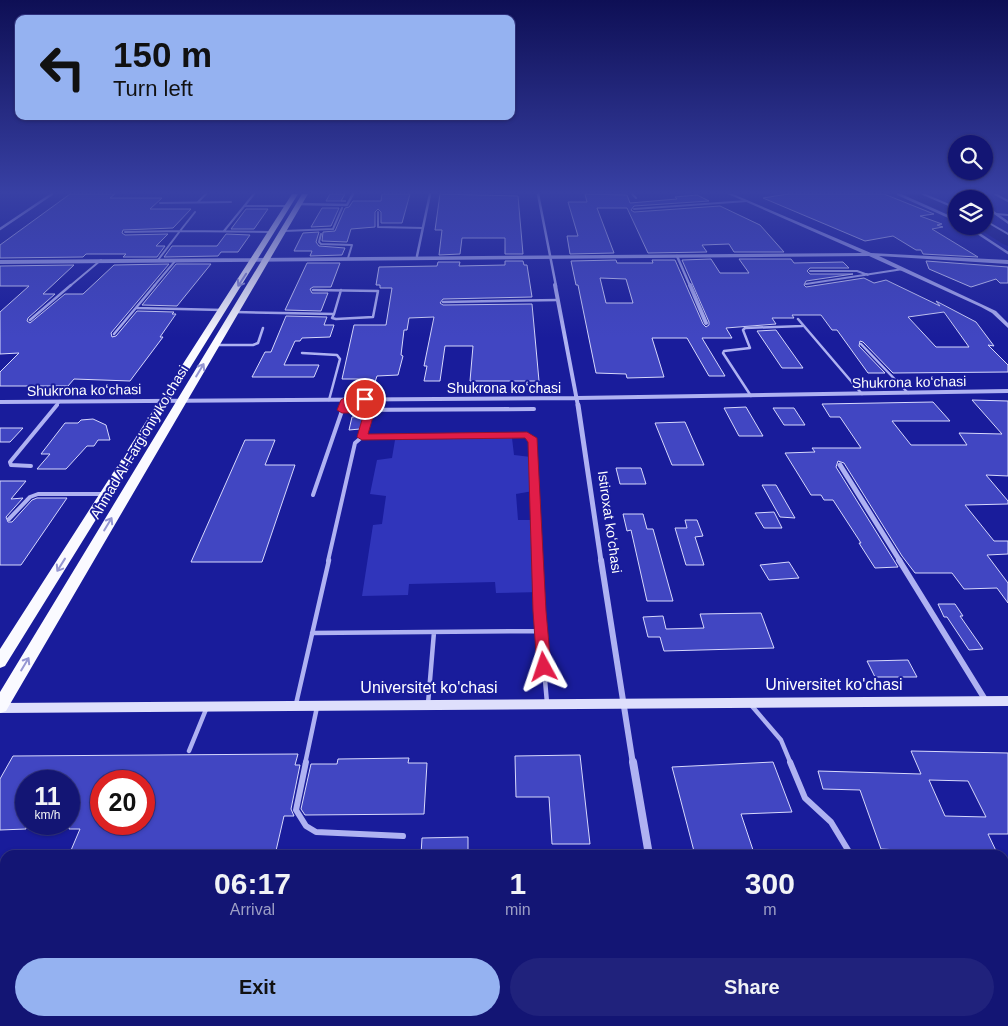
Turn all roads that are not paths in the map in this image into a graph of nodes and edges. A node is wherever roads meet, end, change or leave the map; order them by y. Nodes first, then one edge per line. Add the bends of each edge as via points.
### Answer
1 (172, 242) edge
2 (266, 242) edge
3 (278, 242) edge
4 (319, 242) edge
5 (420, 242) edge
6 (547, 242) edge
7 (842, 242) edge
8 (991, 242) edge
9 (1008, 253) edge
10 (870, 254) junction
11 (417, 256) junction
12 (550, 256) junction
13 (677, 256) junction
14 (348, 258) junction
15 (101, 260) junction
16 (158, 260) junction
17 (176, 260) junction
18 (254, 260) junction
19 (267, 260) junction
20 (0, 262) edge
21 (1008, 262) edge
22 (903, 269) junction
23 (810, 270) dead end
24 (868, 275) junction
25 (806, 284) dead end
26 (313, 290) dead end
27 (341, 290) junction
28 (558, 300) junction
29 (443, 302) dead end
30 (137, 308) junction
31 (222, 310) junction
32 (235, 312) junction
33 (334, 314) junction
34 (798, 319) dead end
35 (30, 320) dead end
36 (706, 323) dead end
37 (802, 326) junction
38 (1008, 326) edge
39 (263, 328) dead end
40 (114, 334) dead end
41 (861, 344) dead end
42 (215, 345) junction
43 (302, 353) dead end
44 (1008, 391) edge
45 (908, 393) junction
46 (862, 394) junction
47 (751, 396) junction
48 (577, 398) junction
49 (164, 400) junction
50 (181, 400) junction
51 (329, 400) junction
52 (346, 400) junction
53 (60, 401) junction
54 (0, 402) edge
55 (534, 409) dead end
56 (342, 410) junction
57 (370, 410) junction
58 (362, 437) junction
59 (31, 466) dead end
60 (840, 466) dead end
61 (105, 494) junction
62 (313, 495) dead end
63 (9, 519) dead end
64 (434, 632) junction
65 (541, 632) junction
66 (312, 633) junction
67 (0, 662) edge
68 (987, 701) junction
69 (1008, 701) edge
70 (749, 702) junction
71 (547, 703) junction
72 (622, 703) junction
73 (428, 704) junction
74 (296, 705) junction
75 (317, 705) junction
76 (208, 706) junction
77 (0, 707) edge
78 (190, 752) dead end
79 (403, 836) dead end
80 (648, 850) edge
81 (848, 850) edge

1 - 16 lane
2 - 18 main road, Ahmad Al-Farg'oniy ko'chasi
3 - 19 main road, Ahmad Al-Farg'oniy ko'chasi
4 - 14 lane via 352,245
5 - 11 street
6 - 12 street, Istiroxat koʻchasi
7 - 10 street
8 - 9 street
10 - 13 street
10 - 21 street
10 - 22 street
11 - 12 street
11 - 14 street
12 - 13 street
12 - 28 street, Istiroxat koʻchasi
13 - 36 street
14 - 19 street
15 - 16 street
15 - 20 street
15 - 35 lane
16 - 17 street
17 - 18 street
17 - 30 lane
18 - 19 street
18 -> 31 main road, Ahmad Al-Farg'oniy ko'chasi
19 - 32 main road, Ahmad Al-Farg'oniy ko'chasi
22 - 24 lane
22 - 38 street via 983,306
23 - 24 lane via 853,270
24 - 25 lane
26 - 27 lane
27 - 33 lane
27 - 33 lane via 378,291 373,317 336,319 332,318
28 - 29 lane
28 - 48 street, Istiroxat koʻchasi
30 - 31 lane
30 - 40 lane
31 - 49 main road, Ahmad Al-Farg'oniy ko'chasi
32 - 33 lane
32 - 42 main road, Ahmad Al-Farg'oniy ko'chasi
34 - 37 lane
37 - 46 lane
37 - 47 lane via 744,328 750,348 724,351
39 - 42 lane via 258,343 253,345
41 - 45 lane
50 -> 42 main road, Ahmad Al-Farg'oniy ko'chasi
43 - 51 lane via 337,355 340,359
44 - 45 street, Shukrona koʻchasi
45 - 46 street, Shukrona koʻchasi
46 - 47 street, Shukrona koʻchasi
47 - 48 street, Shukrona koʻchasi
48 - 52 street, Shukrona koʻchasi
48 - 72 street, Istiroxat koʻchasi
49 - 50 street, Shukrona koʻchasi
49 - 53 street, Shukrona koʻchasi
49 - 61 main road, Ahmad Al-Farg'oniy ko'chasi
50 - 51 street, Shukrona koʻchasi
77 -> 50 main road, Ahmad Al-Farg'oniy ko'chasi
51 - 52 street, Shukrona koʻchasi
52 - 56 lane
53 - 54 street, Shukrona koʻchasi
53 - 59 lane via 10,462 11,465
55 - 57 lane
56 - 57 lane
56 - 62 lane
57 - 58 lane
58 - 65 lane via 527,435 534,440
58 - 66 lane via 355,443
60 - 68 street
61 - 63 lane via 38,494 30,497
61 -> 67 main road, Ahmad Al-Farg'oniy ko'chasi
64 - 65 lane
64 - 66 lane
64 - 73 lane
65 - 71 lane
66 - 74 lane
68 - 69 main road, Universitet ko'chasi
68 - 70 main road, Universitet ko'chasi
70 - 72 main road, Universitet ko'chasi
70 - 81 lane via 781,740 805,798 831,822
71 - 72 main road, Universitet ko'chasi
71 - 73 main road, Universitet ko'chasi
72 - 80 street, Istiroxat koʻchasi
73 - 75 main road, Universitet ko'chasi
74 - 75 main road, Universitet ko'chasi
74 - 76 main road, Universitet ko'chasi
75 - 79 lane via 296,810 306,826 316,832
76 - 77 main road, Universitet ko'chasi
76 - 78 lane

